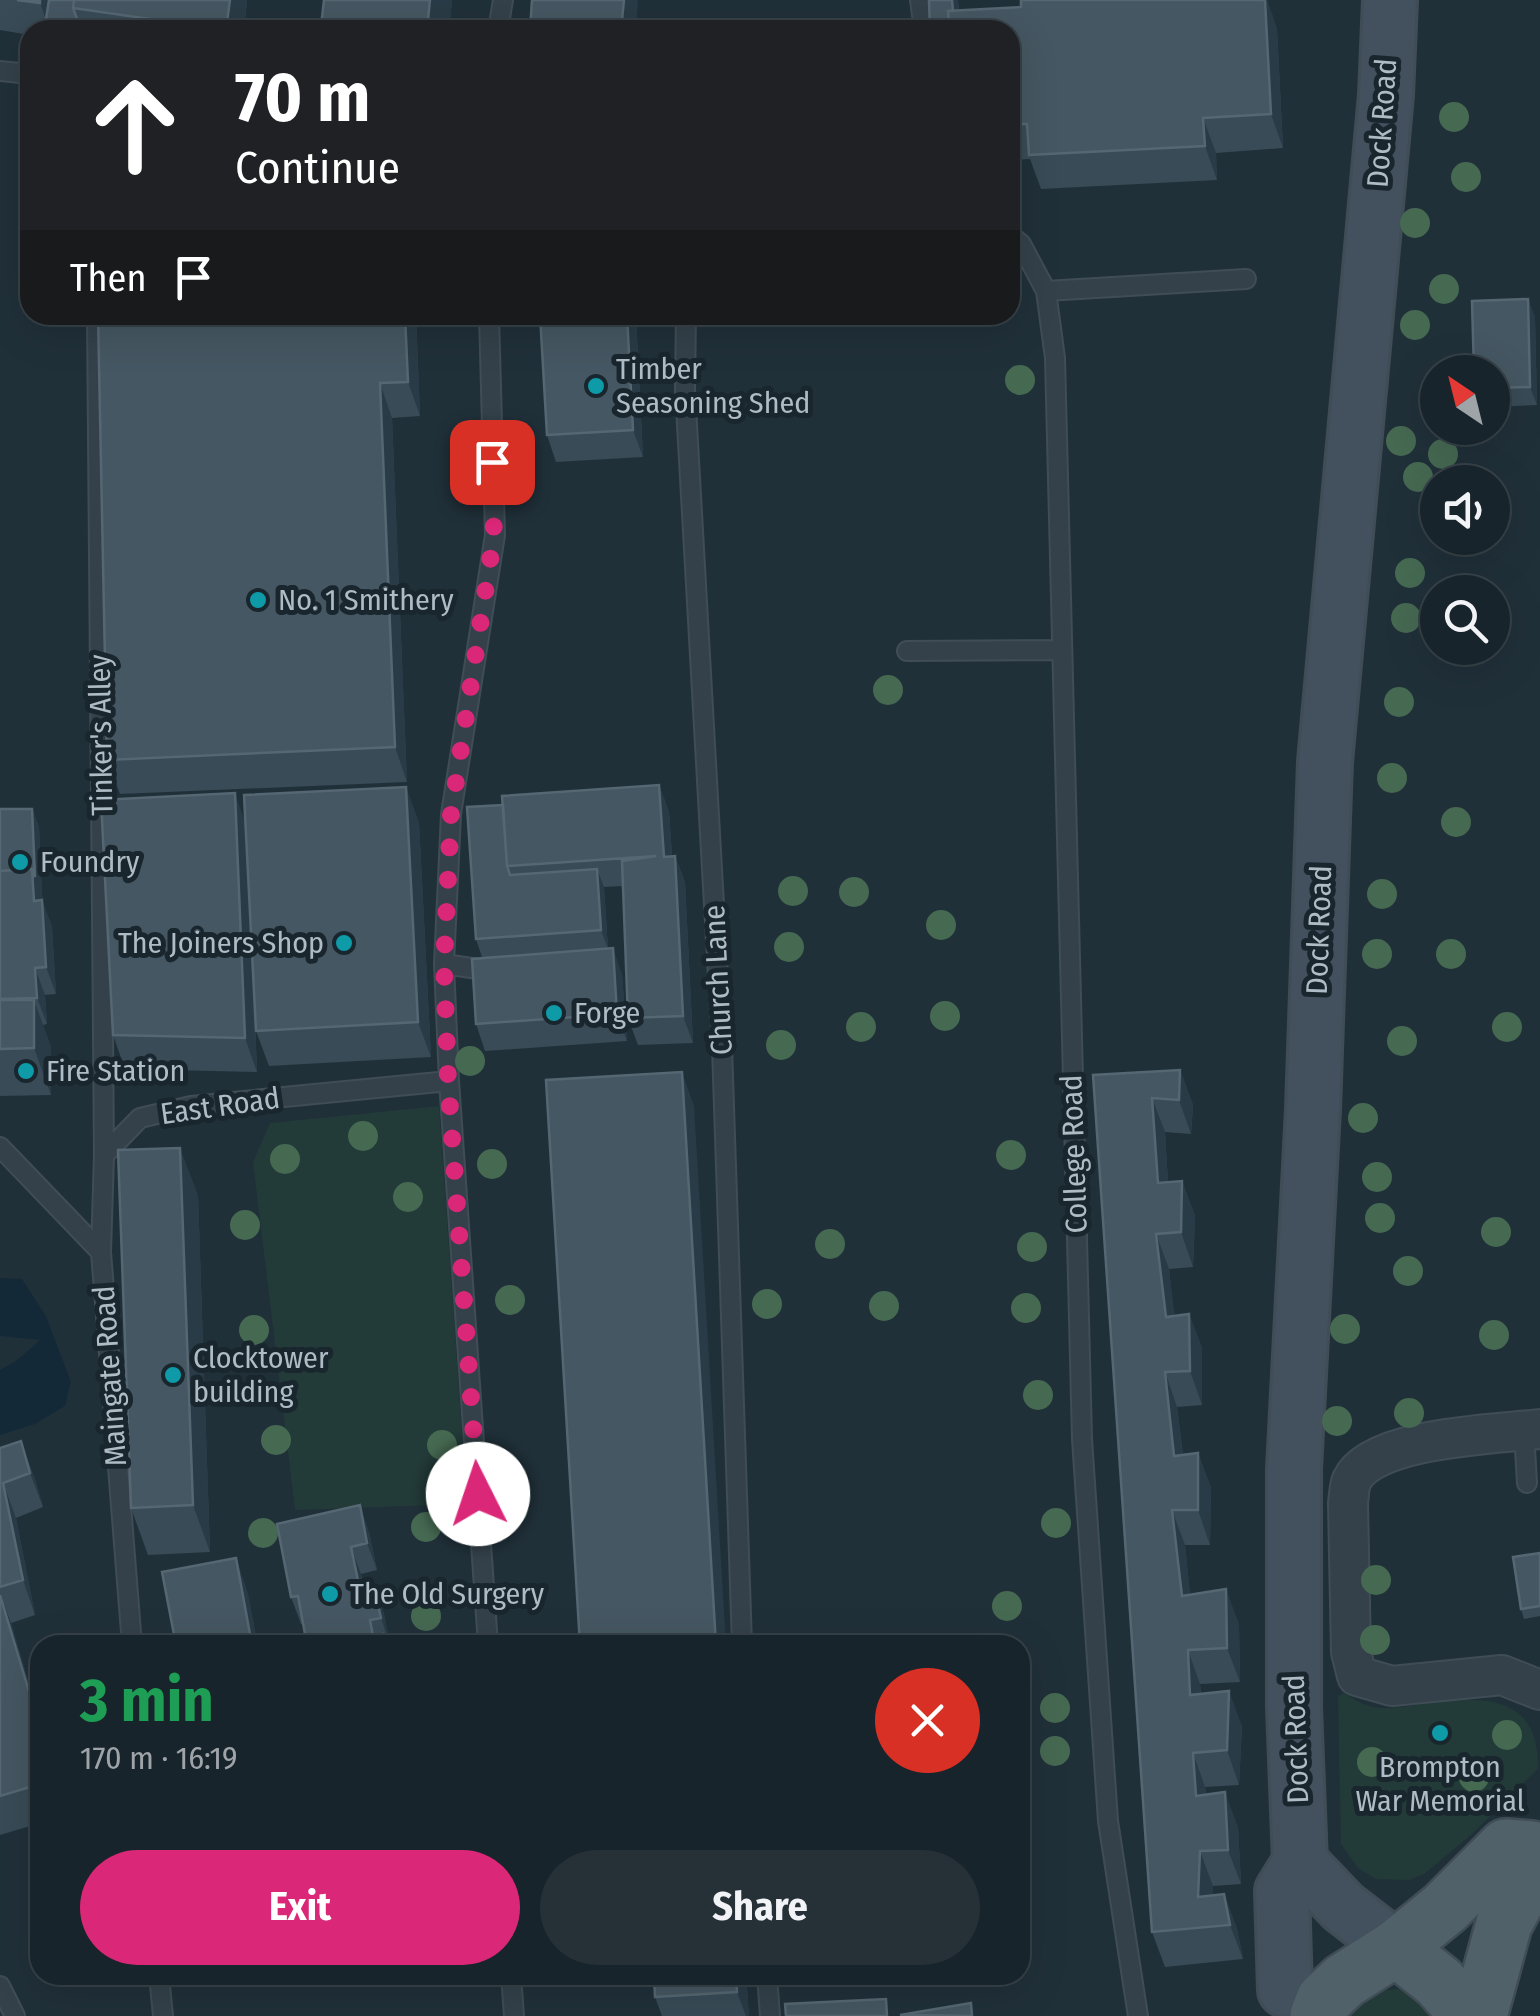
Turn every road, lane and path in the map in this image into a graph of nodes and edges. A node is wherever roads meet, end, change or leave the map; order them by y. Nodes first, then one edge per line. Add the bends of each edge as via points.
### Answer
1 (1390, 0) edge
2 (1020, 244) edge
3 (1246, 279) dead end
4 (1046, 290) junction
5 (97, 325) edge
6 (489, 325) edge
7 (686, 325) edge
8 (1062, 650) junction
9 (907, 651) dead end
10 (444, 964) junction
11 (520, 968) edge
12 (448, 1081) junction
13 (0, 1147) edge
14 (104, 1155) junction
15 (101, 1252) junction
16 (1532, 1430) edge
17 (1527, 1483) dead end
18 (131, 1635) edge
19 (487, 1635) edge
20 (742, 1635) edge
21 (1540, 1690) edge
22 (1535, 1844) edge
23 (1300, 1862) junction
24 (1396, 1948) junction
25 (160, 1985) edge
26 (512, 1985) edge
27 (767, 1985) edge
28 (0, 1986) edge
29 (1296, 2009) edge
30 (15, 2016) edge
31 (162, 2016) edge
32 (514, 2016) edge
33 (770, 2016) edge
34 (1138, 2016) edge
35 (1469, 2016) edge
36 (1479, 2016) edge

1 - 23 street, Dock Road via 1325,762 1294,1469
2 - 4 lane
3 - 4 lane
4 - 8 lane, College Road via 1055,358
5 - 14 lane, Tinker's Alley
6 - 10 lane via 494,535 451,814
7 - 20 lane, Church Lane via 722,1047
8 - 9 lane
8 - 34 lane, College Road via 1082,1439 1108,1820
10 - 11 lane via 484,972
10 - 12 lane
12 - 14 lane, East Road via 191,1106 140,1118
12 - 19 lane
13 - 15 lane, Maingate Road
14 - 15 lane
15 - 18 lane, Maingate Road
16 - 17 lane
16 - 21 street via 1416,1443 1374,1459 1352,1479 1351,1652 1357,1676 1392,1686 1502,1676
22 - 24 main road via 1506,1848
22 - 36 main road via 1534,1868 1504,1924
23 - 24 street via 1342,1907
23 - 29 street, Dock Road via 1282,1891
24 - 29 main road via 1324,2000
24 - 35 main road
25 - 31 lane
26 - 32 lane
27 - 33 lane
28 - 30 lane

